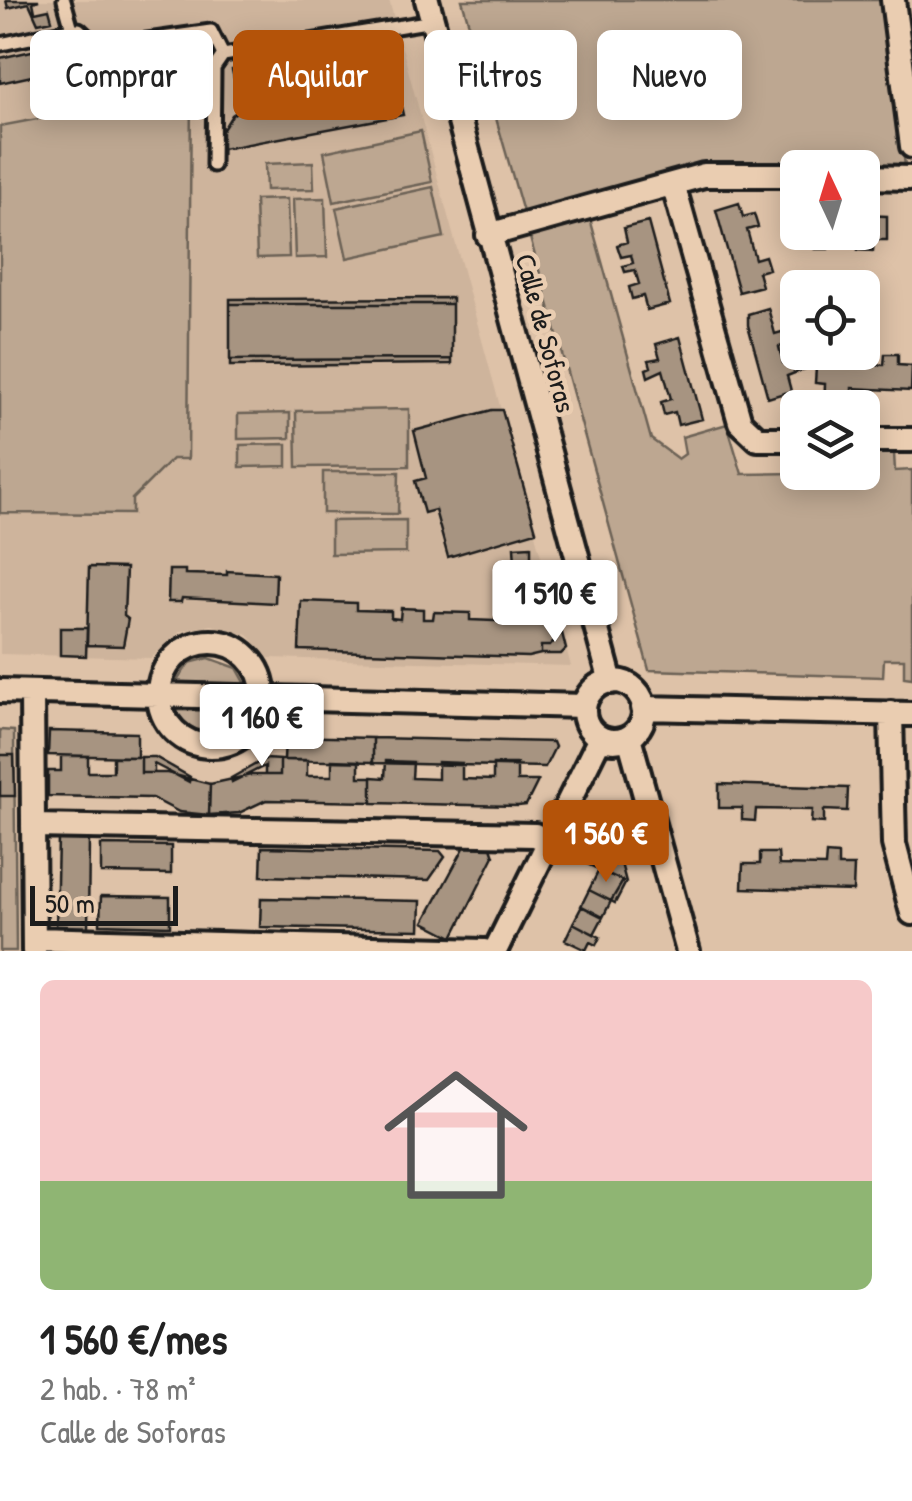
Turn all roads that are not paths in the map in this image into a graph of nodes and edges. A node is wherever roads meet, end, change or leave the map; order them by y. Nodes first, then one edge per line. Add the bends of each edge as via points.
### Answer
1 (64, 0) edge
2 (893, 0) edge
3 (430, 11) edge
4 (72, 29) junction
5 (2, 44) edge
6 (224, 56) junction
7 (909, 106) edge
8 (912, 146) edge
9 (214, 165) dead end
10 (780, 174) edge
11 (880, 177) edge
12 (912, 178) edge
13 (673, 184) junction
14 (488, 235) junction
15 (780, 440) edge
16 (880, 440) edge
17 (912, 440) edge
18 (612, 682) junction
19 (0, 691) edge
20 (32, 692) junction
21 (158, 696) junction
22 (264, 698) junction
23 (584, 706) junction
24 (643, 708) junction
25 (902, 714) edge
26 (630, 737) junction
27 (600, 738) junction
28 (33, 826) junction
29 (548, 842) junction
30 (912, 913) edge
31 (34, 945) edge
32 (681, 949) edge
33 (484, 951) edge
34 (494, 951) edge

1 - 4 lane
2 - 7 street
3 - 6 lane
3 - 14 street, Calle de Soforas
4 - 5 lane
4 - 6 lane via 98,47 211,31
6 - 9 lane via 214,68
7 - 8 street
10 - 13 street via 704,175
11 - 12 street
13 - 14 street
13 - 15 street via 740,422 758,440
14 - 18 street, Calle de Soforas
16 - 17 street
18 - 23 street via 594,689
18 - 24 street via 636,692
19 - 20 street
20 - 21 street
20 - 28 street
21 - 22 street
21 - 22 street via 171,728 201,746 236,740 250,729
21 - 22 street via 160,679 180,651 212,641 244,652
22 - 23 street
23 - 27 street via 586,725
24 - 25 street
24 - 26 street
25 - 30 street via 894,844
26 - 27 street
26 - 32 street
27 - 29 street
28 - 29 street via 535,835
28 - 31 street
29 - 34 street
31 - 33 street

